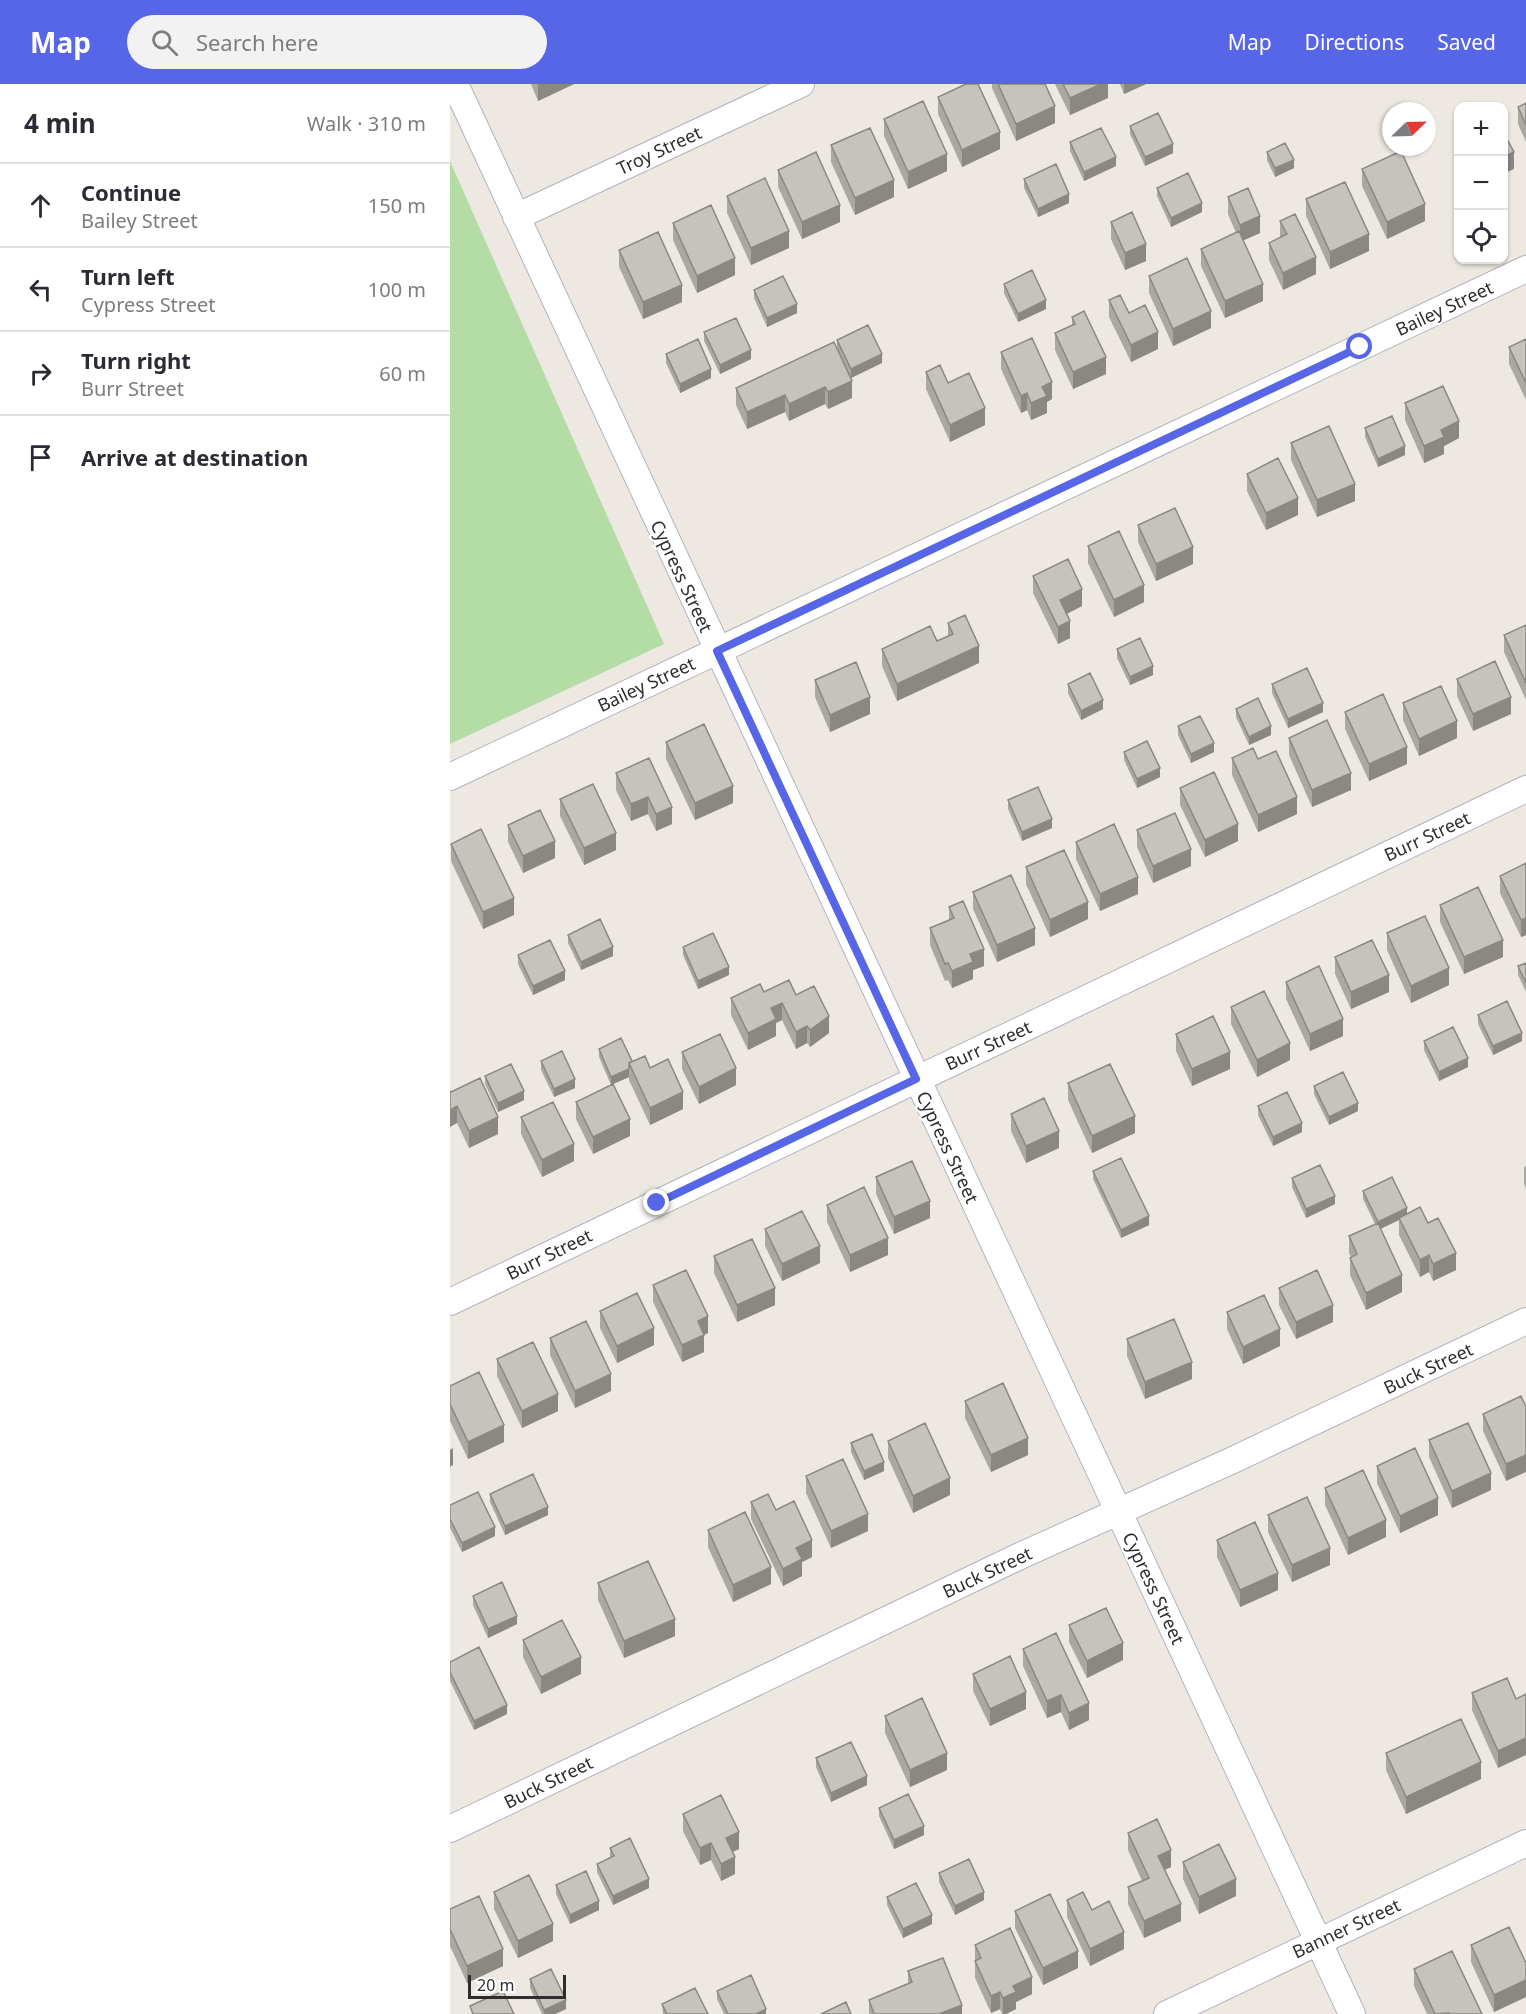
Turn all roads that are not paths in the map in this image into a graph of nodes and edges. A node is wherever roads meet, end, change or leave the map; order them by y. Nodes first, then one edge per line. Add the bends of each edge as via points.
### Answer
1 (455, 84) edge
2 (801, 84) edge
3 (516, 217) junction
4 (1526, 269) edge
5 (717, 651) junction
6 (450, 777) edge
7 (1526, 789) edge
8 (916, 1079) junction
9 (450, 1302) edge
10 (1526, 1322) edge
11 (1118, 1512) junction
12 (450, 1828) edge
13 (1526, 1843) edge
14 (1319, 1941) junction
15 (1167, 2014) edge
16 (1352, 2014) edge

1 - 3 street, Cypress Street
2 - 3 street, Troy Street
3 - 5 street, Cypress Street
4 - 5 street, Bailey Street
5 - 6 street, Bailey Street
5 - 8 street, Cypress Street
7 - 8 street, Burr Street
8 - 9 street, Burr Street
8 - 11 street, Cypress Street
10 - 11 street, Buck Street
11 - 12 street, Buck Street
11 - 14 street, Cypress Street
13 - 14 street, Banner Street
14 - 15 street, Banner Street
14 - 16 street, Cypress Street

